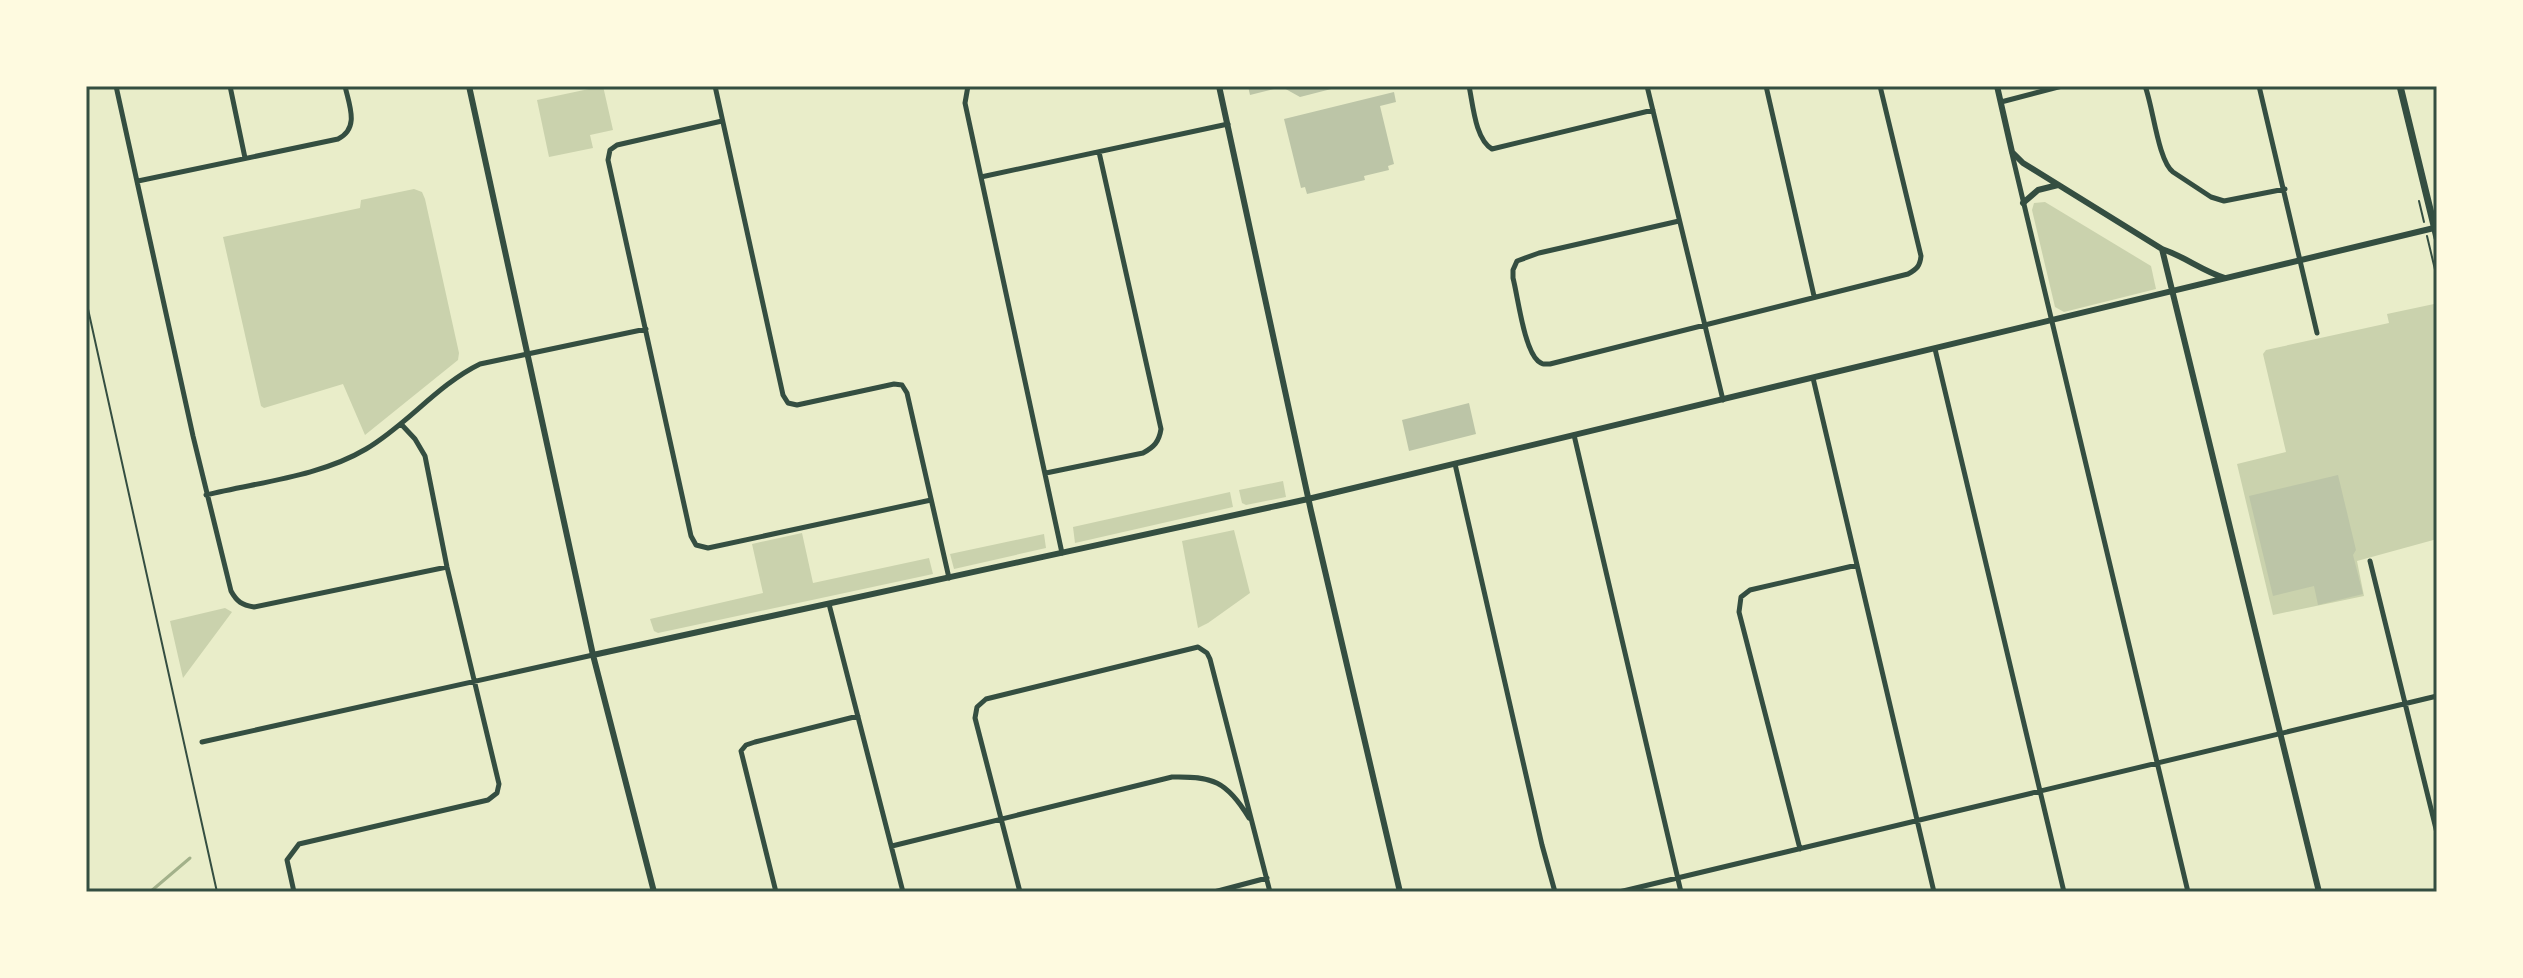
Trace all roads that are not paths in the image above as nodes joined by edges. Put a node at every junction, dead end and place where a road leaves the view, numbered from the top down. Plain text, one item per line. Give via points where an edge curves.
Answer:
1 (116, 86) edge
2 (230, 86) edge
3 (345, 86) edge
4 (469, 86) edge
5 (715, 86) edge
6 (967, 86) edge
7 (1219, 86) edge
8 (1469, 86) edge
9 (1647, 86) edge
10 (1766, 86) edge
11 (1880, 86) edge
12 (1997, 86) edge
13 (2062, 86) edge
14 (2145, 86) edge
15 (2259, 86) edge
16 (2400, 86) edge
17 (2001, 102) junction
18 (1653, 110) junction
19 (722, 121) junction
20 (1228, 124) junction
21 (1099, 152) junction
22 (2012, 152) junction
23 (245, 158) junction
24 (981, 177) junction
25 (138, 181) junction
26 (2058, 185) junction
27 (2285, 189) junction
28 (2023, 203) junction
29 (1679, 221) junction
30 (2434, 228) junction
31 (2437, 238) edge
32 (2162, 249) junction
33 (2301, 260) junction
34 (2225, 279) junction
35 (2174, 291) junction
36 (1814, 296) junction
37 (2050, 319) junction
38 (1704, 324) junction
39 (646, 329) junction
40 (2317, 333) dead end
41 (1935, 349) junction
42 (527, 355) junction
43 (1813, 378) junction
44 (1723, 400) junction
45 (401, 424) junction
46 (1574, 435) junction
47 (1455, 464) junction
48 (1046, 473) junction
49 (206, 495) junction
50 (1308, 499) junction
51 (931, 500) junction
52 (1062, 553) junction
53 (2370, 561) dead end
54 (1857, 565) junction
55 (447, 567) junction
56 (949, 578) junction
57 (829, 604) junction
58 (593, 655) junction
59 (474, 682) junction
60 (2437, 696) edge
61 (2404, 704) junction
62 (858, 716) junction
63 (2280, 733) junction
64 (202, 742) dead end
65 (2158, 763) junction
66 (2040, 791) junction
67 (1001, 819) junction
68 (1917, 820) junction
69 (1252, 823) junction
70 (2437, 833) edge
71 (892, 846) junction
72 (1800, 849) junction
73 (1677, 877) junction
74 (1267, 878) junction
75 (294, 892) edge
76 (654, 892) edge
77 (776, 892) edge
78 (903, 892) edge
79 (1020, 892) edge
80 (1214, 892) edge
81 (1270, 892) edge
82 (1400, 892) edge
83 (1555, 892) edge
84 (1619, 892) edge
85 (1681, 892) edge
86 (1934, 892) edge
87 (2064, 892) edge
88 (2188, 892) edge
89 (2319, 892) edge

1 - 25 street
2 - 23 street
3 - 23 street via 352,119 345,135
4 - 42 street
5 - 19 street
6 - 24 street via 965,103
7 - 20 street
8 - 18 street via 1481,135 1492,149
9 - 18 street
10 - 36 street
11 - 36 street via 1920,266 1908,274
12 - 17 street
13 - 17 street
14 - 27 street via 2167,168 2224,201
15 - 27 street
16 - 30 main road
17 - 22 street
18 - 29 street
19 - 39 street via 610,150
19 - 51 street via 783,395 797,405 902,385
20 - 21 street
20 - 50 street
21 - 24 street
21 - 48 street via 1161,429 1159,440 1143,453
22 - 26 street
22 - 28 street
23 - 25 street
24 - 48 street
25 - 49 street
26 - 28 street via 2038,190
26 - 32 street
27 - 33 street
28 - 37 street
29 - 38 street
29 - 38 street via 1517,261 1513,278 1528,344 1535,359 1550,364
30 - 31 main road
30 - 33 street
32 - 34 street
32 - 35 street
33 - 34 street
33 - 40 street
34 - 35 street
35 - 37 street
35 - 63 street
36 - 38 street
37 - 41 street
37 - 65 street
38 - 44 street
39 - 42 street
39 - 51 street via 696,545 708,548
41 - 43 street
41 - 66 street
42 - 45 street via 480,364 461,374
42 - 58 street
43 - 44 street
43 - 54 street
44 - 46 street
45 - 49 street via 332,465
45 - 55 street via 425,456
46 - 47 street
46 - 73 street
47 - 50 street
47 - 83 street
48 - 52 street
49 - 55 street via 231,591 243,605
50 - 52 street
50 - 82 street
51 - 56 street
52 - 56 street
53 - 61 street
54 - 68 street
54 - 72 street via 1750,590 1741,597 1739,612
55 - 59 street
56 - 57 street
57 - 58 street
57 - 62 street
58 - 59 street
58 - 76 street
59 - 64 street
59 - 75 street via 499,784 494,797 299,844 287,860
60 - 61 street
61 - 63 street
61 - 70 street
62 - 71 street
62 - 77 street via 755,742 741,751
63 - 65 street
63 - 89 street
65 - 66 street
65 - 88 street
66 - 68 street
66 - 87 street
67 - 69 street via 1172,777 1199,777 1221,783
67 - 69 street via 975,718 977,707 1201,647 1210,659
67 - 71 street
67 - 79 street
68 - 72 street
68 - 86 street
69 - 74 street
71 - 78 street
72 - 73 street
73 - 84 street
73 - 85 street
74 - 80 street
74 - 81 street

